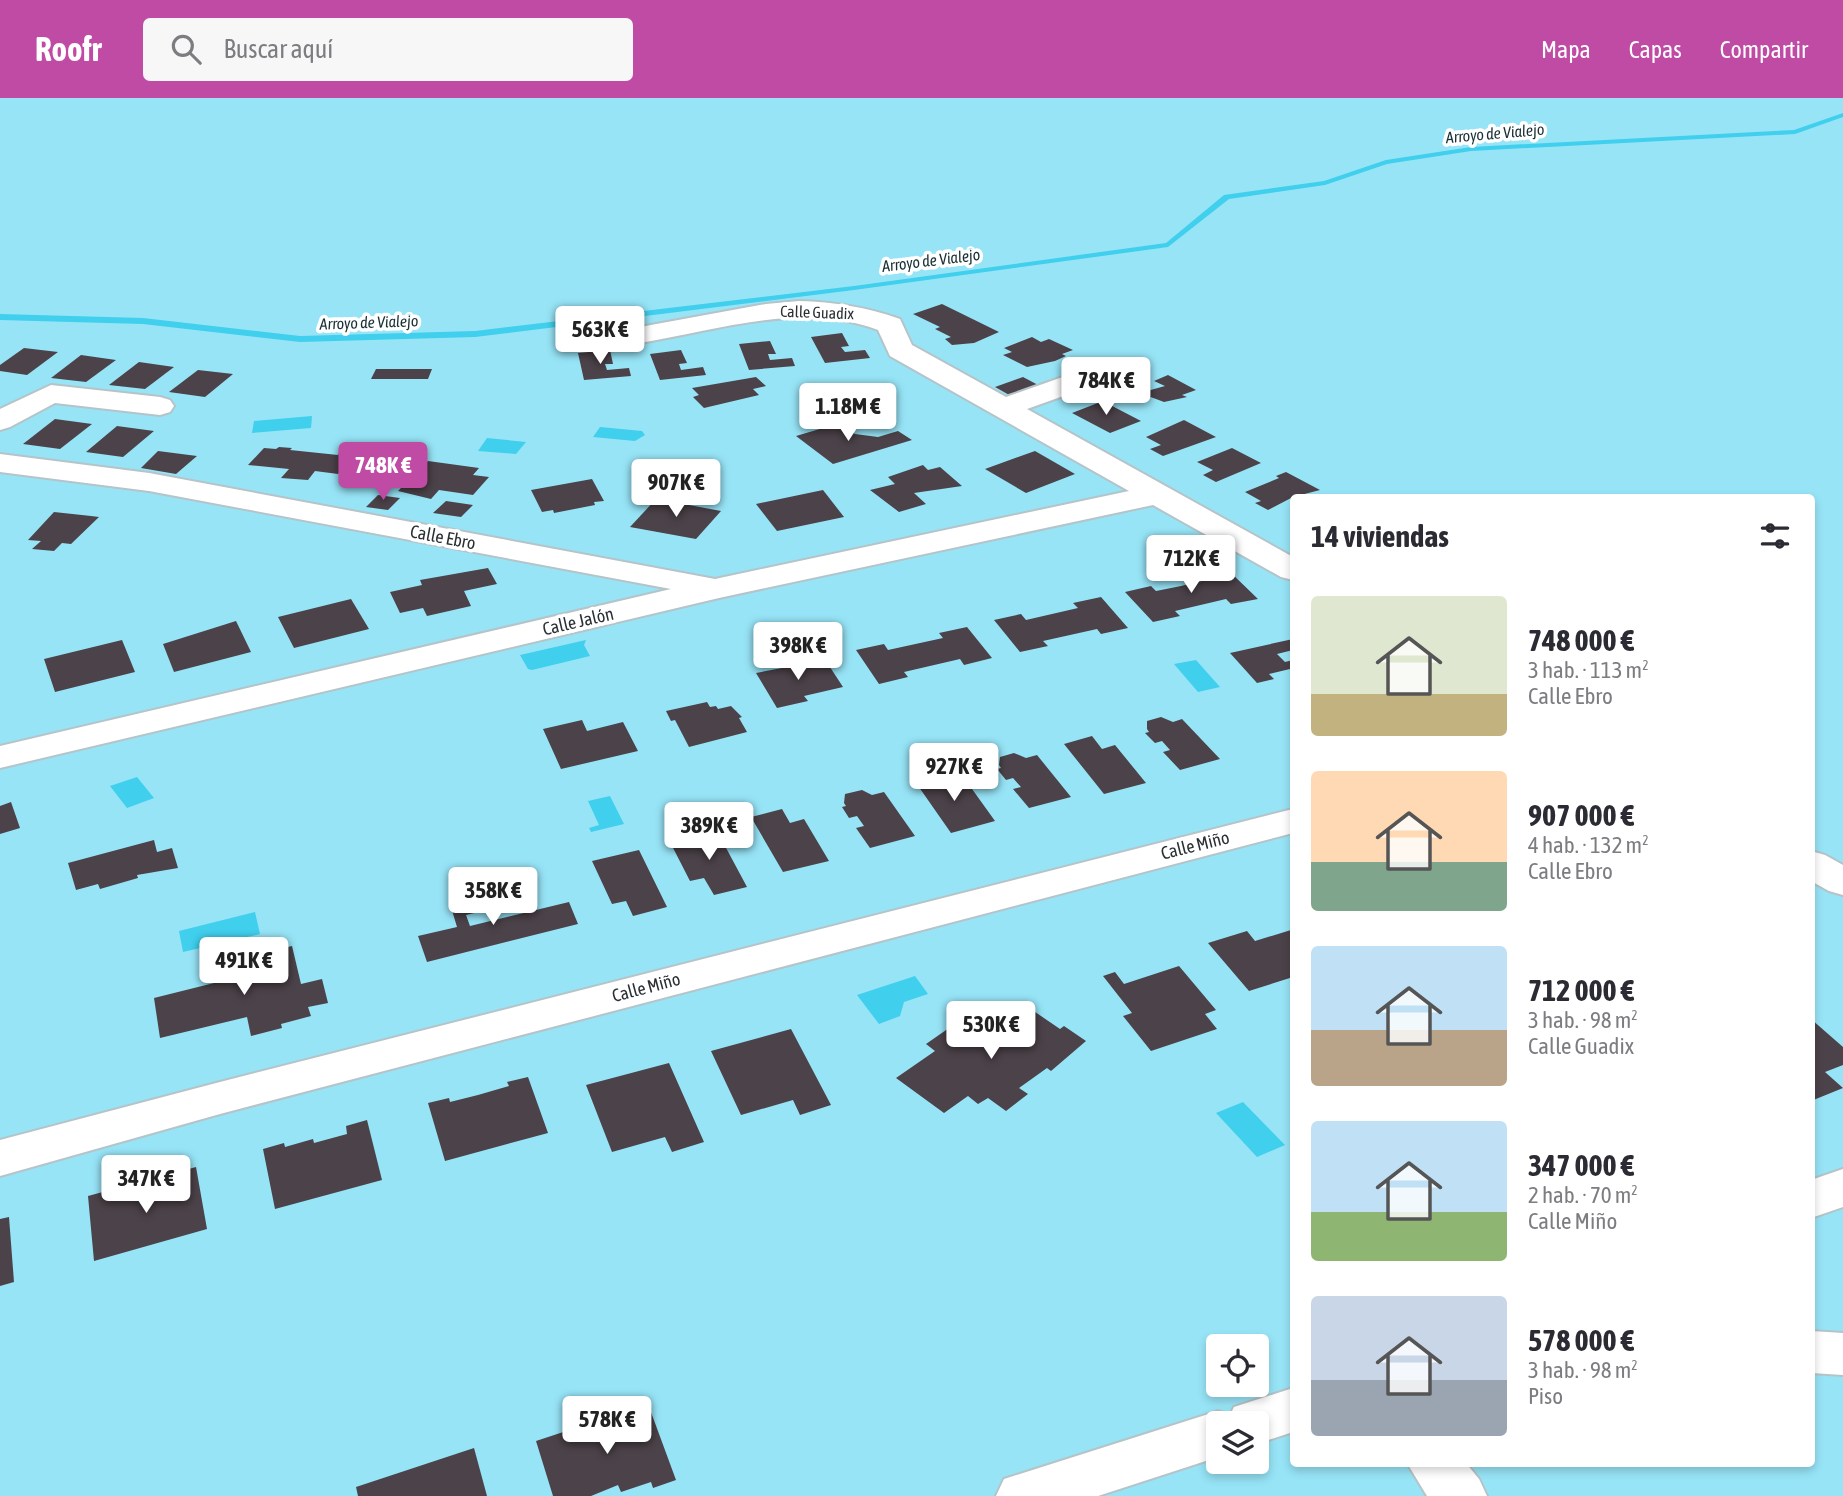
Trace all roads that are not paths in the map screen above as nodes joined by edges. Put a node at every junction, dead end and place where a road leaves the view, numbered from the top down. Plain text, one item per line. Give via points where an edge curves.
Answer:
1 (640, 335) dead end
2 (1098, 374) dead end
3 (2, 387) dead end
4 (51, 394) junction
5 (160, 406) dead end
6 (1004, 408) junction
7 (0, 421) edge
8 (7, 466) edge
9 (1159, 494) junction
10 (1290, 568) edge
11 (719, 588) junction
12 (0, 757) edge
13 (1290, 822) edge
14 (1815, 866) edge
15 (1843, 882) edge
16 (0, 1158) edge
17 (1843, 1187) edge
18 (1815, 1198) edge
19 (1815, 1352) edge
20 (1843, 1354) edge
21 (1290, 1411) edge
22 (1269, 1418) edge
23 (1206, 1438) edge
24 (1437, 1467) edge
25 (1024, 1496) edge
26 (1459, 1496) edge

1 - 6 street, Calle Guadix via 770,311 841,310 870,315 890,325 900,350
2 - 6 street
3 - 4 street
4 - 5 street
4 - 7 street
6 - 9 street, Calle Guadix
8 - 11 street, Calle Ebro via 149,482
9 - 10 street, Calle Guadix
9 - 11 street, Calle Jalón
11 - 12 street, Calle Jalón
13 - 16 street, Calle Miño
14 - 15 street
17 - 18 street
19 - 20 street
21 - 22 street
23 - 25 street
24 - 26 street

